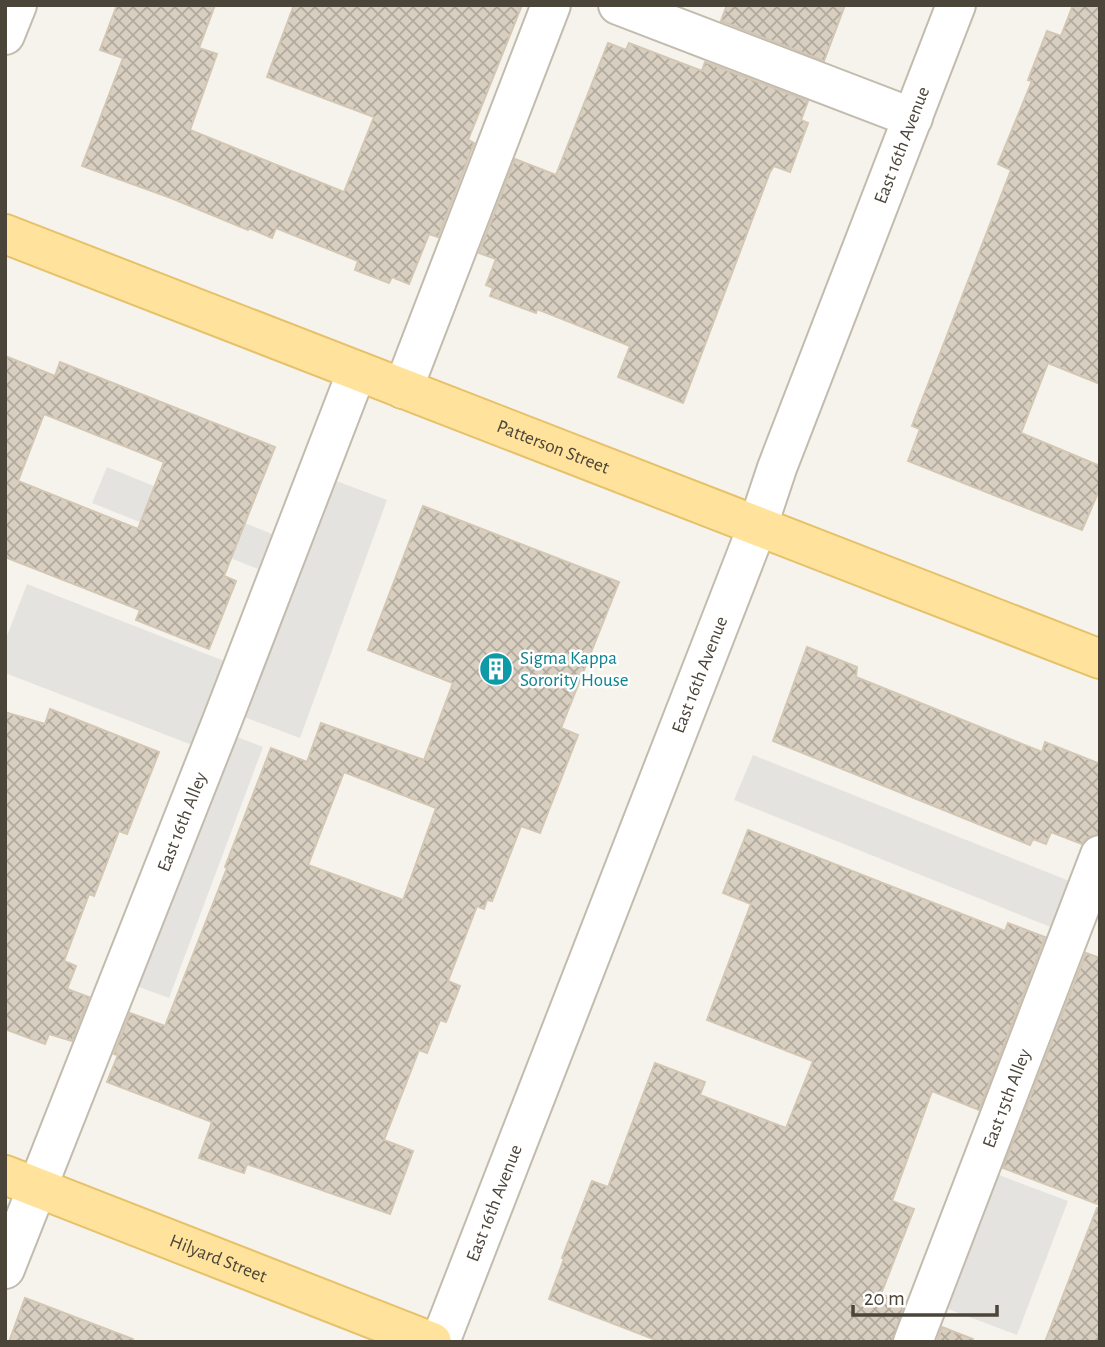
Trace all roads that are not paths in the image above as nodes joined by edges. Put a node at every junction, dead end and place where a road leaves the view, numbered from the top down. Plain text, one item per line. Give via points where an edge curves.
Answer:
1 (17, 5) edge
2 (551, 5) edge
3 (618, 5) edge
4 (956, 5) edge
5 (5, 35) edge
6 (913, 118) junction
7 (5, 234) edge
8 (357, 371) junction
9 (403, 389) junction
10 (758, 525) junction
11 (1100, 659) edge
12 (1100, 855) edge
13 (22, 1181) edge
14 (5, 1269) edge
15 (432, 1342) edge
16 (440, 1342) edge
17 (913, 1342) edge

1 - 5 street
2 - 9 street
3 - 6 street
4 - 6 street, East 16th Avenue
6 - 10 street, East 16th Avenue
7 - 8 main road, Patterson Street
8 - 9 main road, Patterson Street
8 - 13 street, East 16th Alley via 222,721
9 - 10 main road, Patterson Street
10 - 11 main road, Patterson Street
10 - 16 street, East 16th Avenue
12 - 17 street, East 15th Alley
13 - 14 street, East 16th Alley
13 - 15 main road, Hilyard Street

